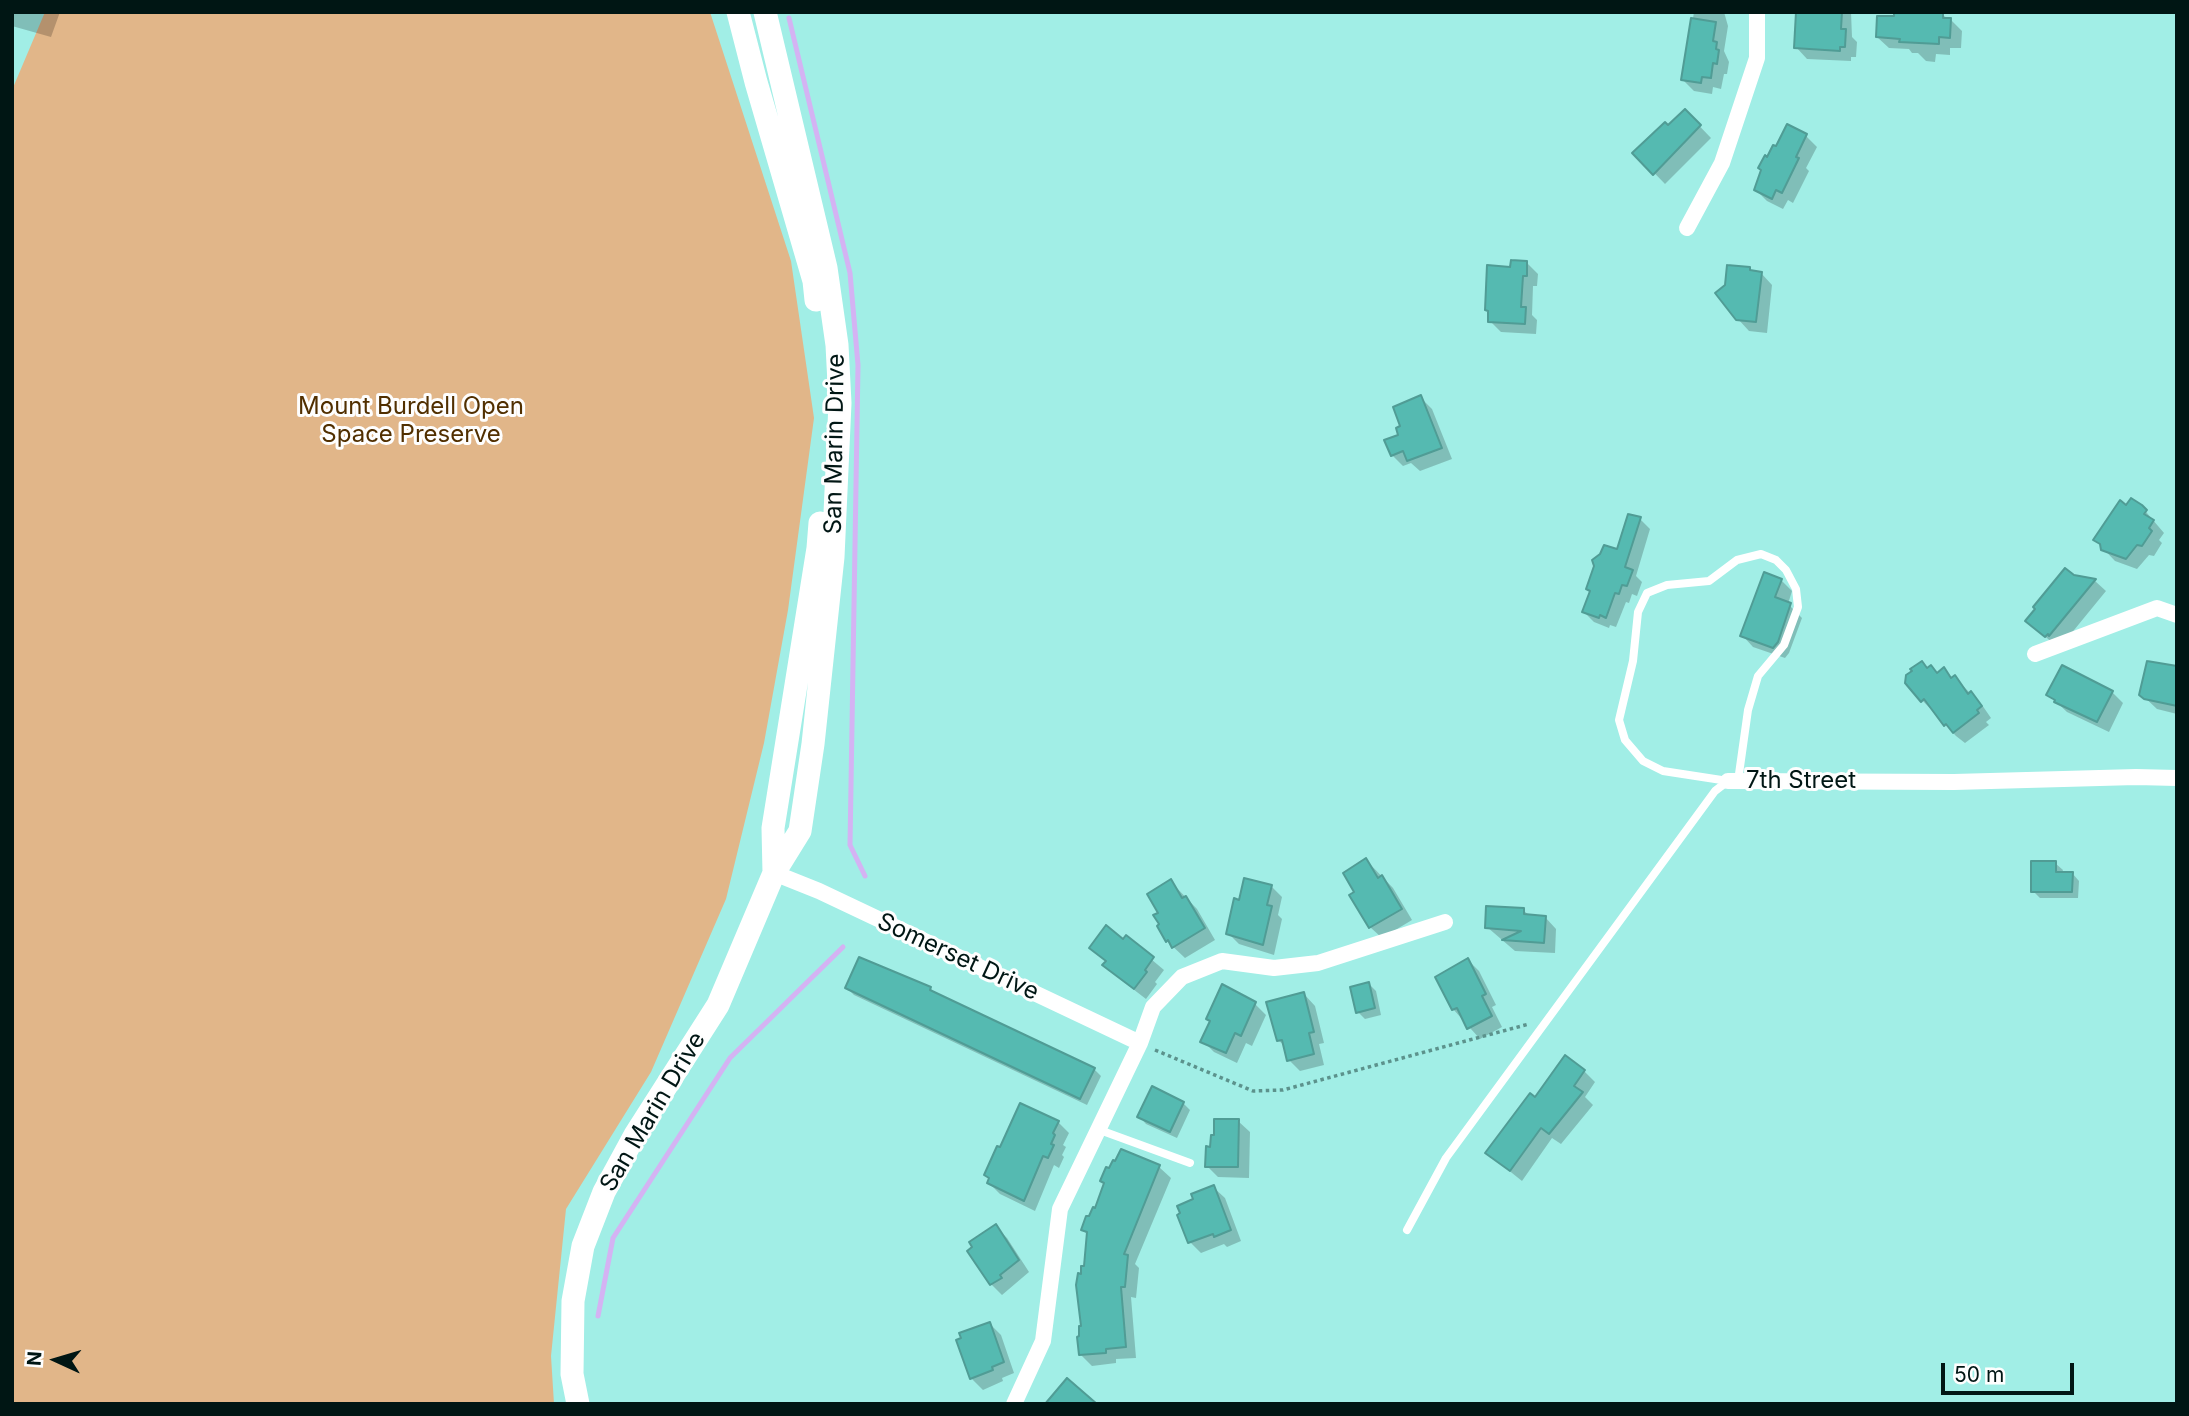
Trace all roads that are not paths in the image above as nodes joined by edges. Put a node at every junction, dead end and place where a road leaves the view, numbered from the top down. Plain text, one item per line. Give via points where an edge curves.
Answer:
1 (738, 12) edge
2 (765, 12) edge
3 (1757, 12) edge
4 (1687, 228) dead end
5 (2177, 615) edge
6 (2035, 654) dead end
7 (2177, 778) edge
8 (1733, 781) junction
9 (774, 873) junction
10 (1445, 922) dead end
11 (1140, 1043) junction
12 (1097, 1129) junction
13 (1190, 1163) dead end
14 (1407, 1230) dead end
15 (578, 1404) edge
16 (1014, 1404) edge

1 - 9 main road, San Marin Drive via 814,281 823,355 825,450 818,548 773,828
2 - 9 main road, San Marin Drive via 826,268 840,403 833,556 813,744 800,831
3 - 4 street via 1757,58 1723,163
5 - 6 street via 2157,608
7 - 8 street, 7th Street
8 - 8 lane via 1663,771 1643,761 1625,740 1619,720 1633,661 1638,612 1647,593 1667,585 1709,581 1737,560 1761,554 1786,570 1796,589 1798,607 1784,645 1758,676
8 - 14 lane, 7th Street via 1715,791 1545,1020 1446,1158
9 - 11 street, Somerset Drive
9 - 15 main road, San Marin Drive via 718,1006 635,1135 604,1192 583,1246 573,1301 572,1374
10 - 11 street via 1318,963 1274,968 1222,961 1182,977 1153,1007
11 - 12 street
12 - 13 lane
12 - 16 street via 1060,1209 1043,1341

